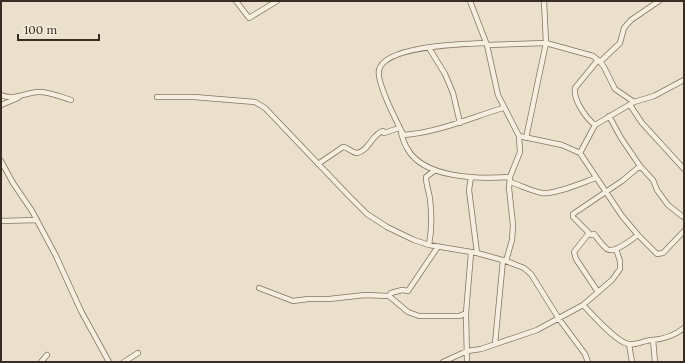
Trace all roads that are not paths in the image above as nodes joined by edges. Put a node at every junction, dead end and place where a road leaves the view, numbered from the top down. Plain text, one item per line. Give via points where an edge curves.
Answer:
1 (236, 1) edge
2 (277, 1) edge
3 (470, 1) edge
4 (544, 1) edge
5 (659, 1) edge
6 (546, 43) junction
7 (486, 44) junction
8 (429, 48) junction
9 (599, 61) junction
10 (684, 80) edge
11 (1, 95) edge
12 (20, 97) junction
13 (157, 97) dead end
14 (71, 100) dead end
15 (632, 104) junction
16 (1, 105) edge
17 (503, 108) junction
18 (609, 116) junction
19 (460, 123) junction
20 (595, 125) junction
21 (399, 128) junction
22 (404, 135) junction
23 (519, 136) junction
24 (526, 138) junction
25 (580, 154) junction
26 (1, 161) edge
27 (318, 164) junction
28 (640, 166) junction
29 (684, 169) edge
30 (434, 171) junction
31 (472, 177) junction
32 (596, 178) junction
33 (510, 180) junction
34 (605, 192) junction
35 (684, 216) edge
36 (36, 220) junction
37 (1, 221) edge
38 (684, 231) edge
39 (589, 233) junction
40 (638, 235) junction
41 (429, 245) junction
42 (438, 248) junction
43 (616, 249) junction
44 (474, 253) junction
45 (505, 260) junction
46 (259, 288) dead end
47 (598, 292) junction
48 (390, 296) junction
49 (583, 306) junction
50 (466, 312) junction
51 (559, 319) junction
52 (684, 328) edge
53 (653, 340) junction
54 (495, 344) junction
55 (629, 344) junction
56 (467, 351) junction
57 (138, 352) dead end
58 (47, 355) dead end
59 (40, 362) edge
60 (110, 362) edge
61 (124, 362) edge
62 (443, 362) edge
63 (466, 362) edge
64 (588, 362) edge
65 (632, 362) edge
66 (655, 362) edge

1 - 2 street via 249,18
3 - 7 street
4 - 6 street
5 - 9 street via 631,20 624,28 620,43
6 - 7 street
6 - 9 street
6 - 24 street
7 - 8 street
7 - 17 street
8 - 19 street via 453,93
8 - 22 street via 410,50 390,57 379,70 379,79
9 - 15 street via 615,88
9 - 20 street via 575,88 576,99
10 - 15 street
11 - 12 street
12 - 14 street via 40,92
12 - 16 street
13 - 27 street via 255,102 273,115
15 - 18 street
15 - 29 street via 642,123
17 - 19 street
17 - 23 street
18 - 20 street
18 - 28 street
19 - 22 street
20 - 25 street
21 - 22 street
21 - 27 street via 388,133 380,131 366,149 358,153 343,147
21 - 30 street via 407,149 417,161
23 - 24 street
23 - 33 street via 520,152
24 - 25 street via 562,145
25 - 32 street
26 - 36 street
27 - 41 street via 367,214 388,227
28 - 34 street
28 - 35 street via 653,180 668,205
30 - 31 street
30 - 41 street via 426,177 432,218
31 - 33 street
31 - 44 street via 469,190
32 - 33 street via 546,193
32 - 34 street
33 - 45 street via 513,225 512,240
34 - 39 street via 573,214
34 - 40 street
36 - 37 street
36 - 60 street via 81,311
38 - 40 street via 660,254
39 - 43 street via 594,234 610,250
39 - 47 street via 574,252
40 - 43 street
41 - 42 street
42 - 44 street
42 - 48 street via 408,291 391,293
43 - 47 street via 620,268 612,280
44 - 45 street
44 - 50 street
45 - 51 street via 529,271
45 - 54 street
46 - 48 street via 293,301 365,295
47 - 49 street
48 - 50 street via 408,312 419,316 460,316
49 - 51 street
49 - 55 street via 605,328
50 - 56 street
51 - 54 street via 537,330
51 - 64 street
52 - 53 street via 676,334
53 - 55 street
53 - 66 street
54 - 56 street
55 - 65 street
56 - 62 street
56 - 63 street
57 - 61 street
58 - 59 street

